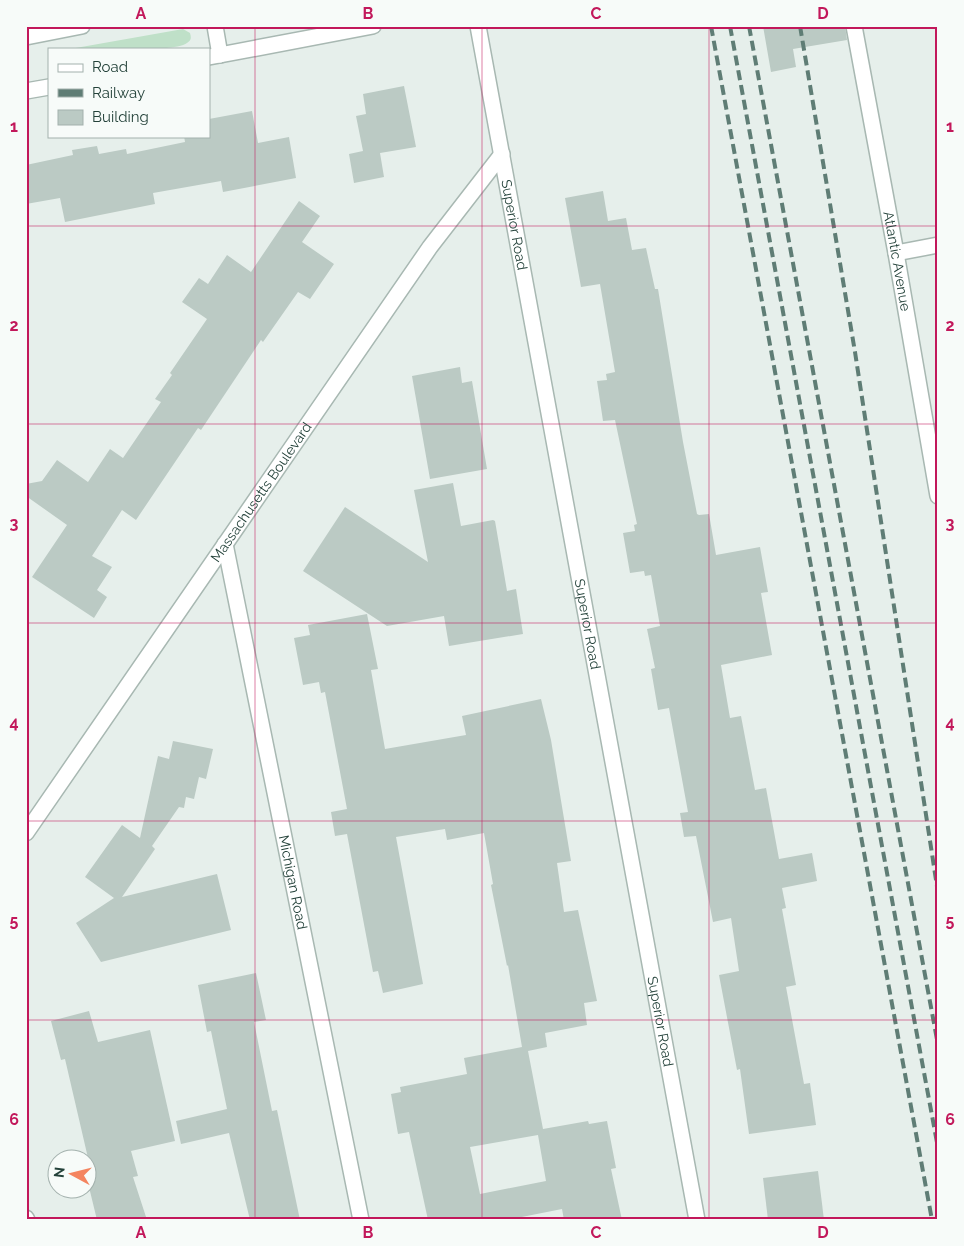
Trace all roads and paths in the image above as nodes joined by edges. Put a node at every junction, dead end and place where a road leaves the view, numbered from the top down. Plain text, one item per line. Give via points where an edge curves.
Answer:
1 (82, 26) edge
2 (215, 26) edge
3 (373, 26) edge
4 (478, 26) edge
5 (854, 26) edge
6 (26, 37) edge
7 (215, 56) edge
8 (48, 87) edge
9 (26, 91) edge
10 (502, 154) junction
11 (938, 245) edge
12 (896, 253) junction
13 (938, 496) edge
14 (225, 544) junction
15 (26, 833) edge
16 (361, 1220) edge
17 (697, 1220) edge

1 - 6 street
2 - 7 street
3 - 7 street
4 - 10 street, Superior Road
5 - 12 street, Atlantic Avenue
8 - 9 street
10 - 14 street, Massachusetts Boulevard via 430,247
10 - 17 street, Superior Road
11 - 12 street
12 - 13 street, Atlantic Avenue
14 - 15 street, Massachusetts Boulevard
14 - 16 street, Michigan Road

